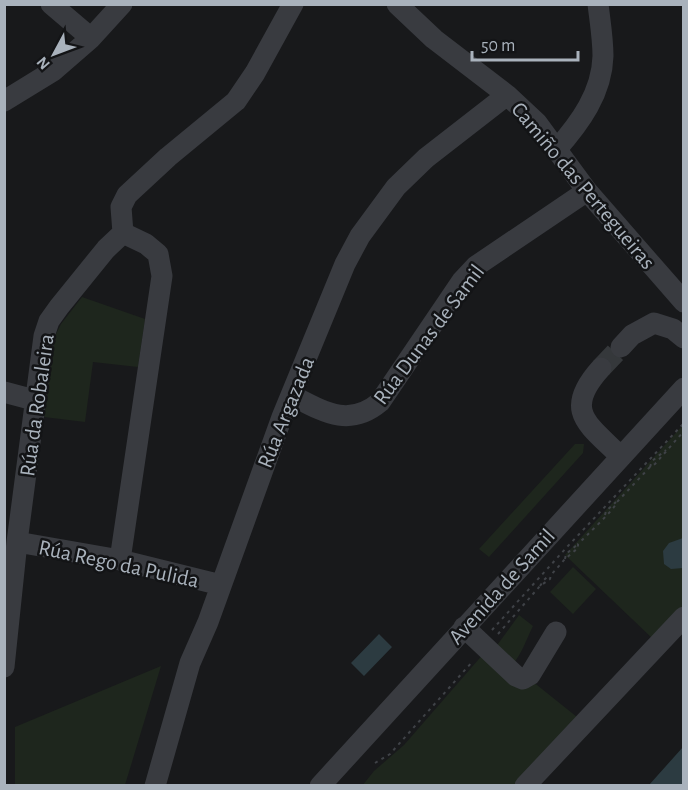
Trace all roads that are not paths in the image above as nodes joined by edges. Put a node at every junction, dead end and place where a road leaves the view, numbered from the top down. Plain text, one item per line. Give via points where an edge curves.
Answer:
1 (51, 4) edge
2 (122, 4) edge
3 (293, 4) edge
4 (397, 4) edge
5 (598, 4) edge
6 (91, 39) junction
7 (507, 95) junction
8 (4, 101) edge
9 (556, 150) junction
10 (587, 190) junction
11 (123, 233) junction
12 (684, 302) edge
13 (684, 338) edge
14 (621, 347) tunnel mouth
15 (601, 368) tunnel mouth
16 (684, 388) edge
17 (4, 392) edge
18 (291, 395) junction
19 (34, 400) junction
20 (620, 456) junction
21 (17, 542) junction
22 (120, 561) junction
23 (221, 585) junction
24 (684, 617) edge
25 (464, 627) junction
26 (556, 632) dead end
27 (4, 667) edge
28 (155, 786) edge
29 (320, 786) edge
30 (525, 786) edge

1 - 6 street
2 - 6 street
3 - 11 street via 236,101 127,195 121,207
4 - 7 street, Camiño das Pertegueiras via 434,39
5 - 9 street via 601,70 588,109
6 - 8 street via 53,71
7 - 9 street, Camiño das Pertegueiras via 537,123
7 - 18 street, Rúa Argazada via 396,187 360,236
9 - 10 street, Camiño das Pertegueiras
10 - 12 street, Camiño das Pertegueiras
10 - 18 street, Rúa Dunas de Samil via 476,266 380,402 368,412 351,417
11 - 19 street, Rúa da Robaleira via 49,321
11 - 22 street via 158,254 162,276
13 - 14 street via 673,329 654,323 632,335
15 - 20 street via 586,386 581,409 585,420
16 - 20 street, Avenida de Samil
17 - 19 street
18 - 23 street, Rúa Argazada
19 - 21 street, Rúa da Robaleira
20 - 25 street, Avenida de Samil
21 - 22 street, Rúa Rego da Pulida
21 - 27 street, Rúa da Robaleira
22 - 23 street, Rúa Rego da Pulida
23 - 28 street, Rúa Argazada via 190,663
24 - 30 street
25 - 26 street via 523,679 530,675
25 - 29 street, Avenida de Samil

